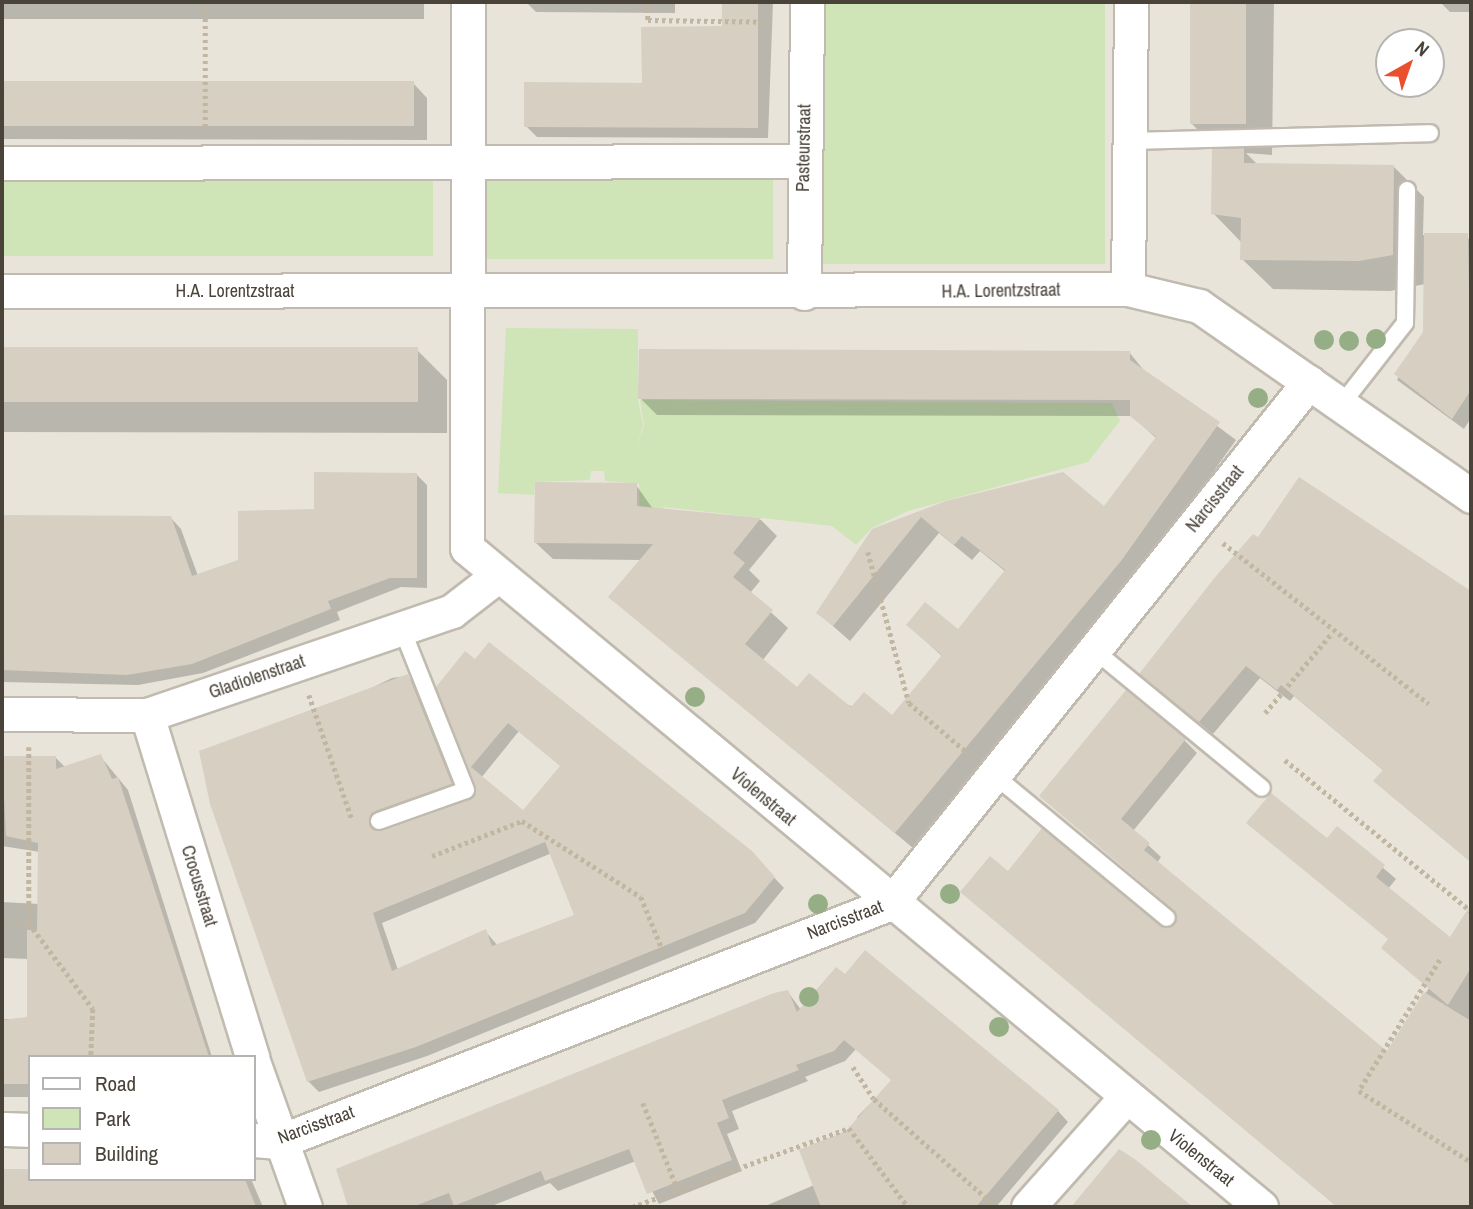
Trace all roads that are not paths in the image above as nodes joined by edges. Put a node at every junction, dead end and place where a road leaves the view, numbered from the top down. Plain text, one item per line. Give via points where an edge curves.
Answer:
1 (468, 2) edge
2 (1131, 2) edge
3 (807, 12) edge
4 (1430, 133) dead end
5 (1129, 141) junction
6 (804, 161) junction
7 (2, 163) edge
8 (467, 165) junction
9 (1407, 190) dead end
10 (1128, 289) junction
11 (2, 291) edge
12 (469, 291) junction
13 (804, 293) junction
14 (1309, 382) junction
15 (1341, 405) junction
16 (1471, 496) edge
17 (496, 577) junction
18 (401, 627) junction
19 (1094, 650) junction
20 (15, 715) edge
21 (147, 715) junction
22 (994, 775) junction
23 (1262, 788) dead end
24 (379, 821) dead end
25 (891, 902) junction
26 (1167, 918) dead end
27 (251, 1055) edge
28 (256, 1076) edge
29 (1126, 1097) junction
30 (2, 1129) edge
31 (28, 1130) edge
32 (266, 1141) edge
33 (305, 1207) edge
34 (1028, 1207) edge
35 (1261, 1207) edge

1 - 8 street
2 - 5 street
3 - 6 street, Pasteurstraat
4 - 5 lane
5 - 10 street
6 - 8 street
6 - 13 street, Pasteurstraat
7 - 8 street
8 - 12 street
9 - 15 lane via 1405,323
10 - 13 street, H.A. Lorentzstraat
10 - 14 street, H.A. Lorentzstraat via 1199,306
11 - 12 street, H.A. Lorentzstraat
12 - 13 street, H.A. Lorentzstraat
12 - 17 street, Violenstraat via 467,548
14 - 15 street, H.A. Lorentzstraat
14 - 19 street, Narcisstraat
15 - 16 street, H.A. Lorentzstraat
17 - 18 street, Gladiolenstraat via 452,611
17 - 25 street, Violenstraat
18 - 21 street, Gladiolenstraat
18 - 24 lane via 466,790
19 - 22 street, Narcisstraat
19 - 23 lane
20 - 21 street, Gladiolenstraat
21 - 27 street, Crocusstraat
22 - 25 street, Narcisstraat
22 - 26 lane
25 - 29 street, Violenstraat
25 - 32 street, Narcisstraat
28 - 32 street
29 - 34 street
29 - 35 street, Violenstraat
30 - 31 street
32 - 33 street

